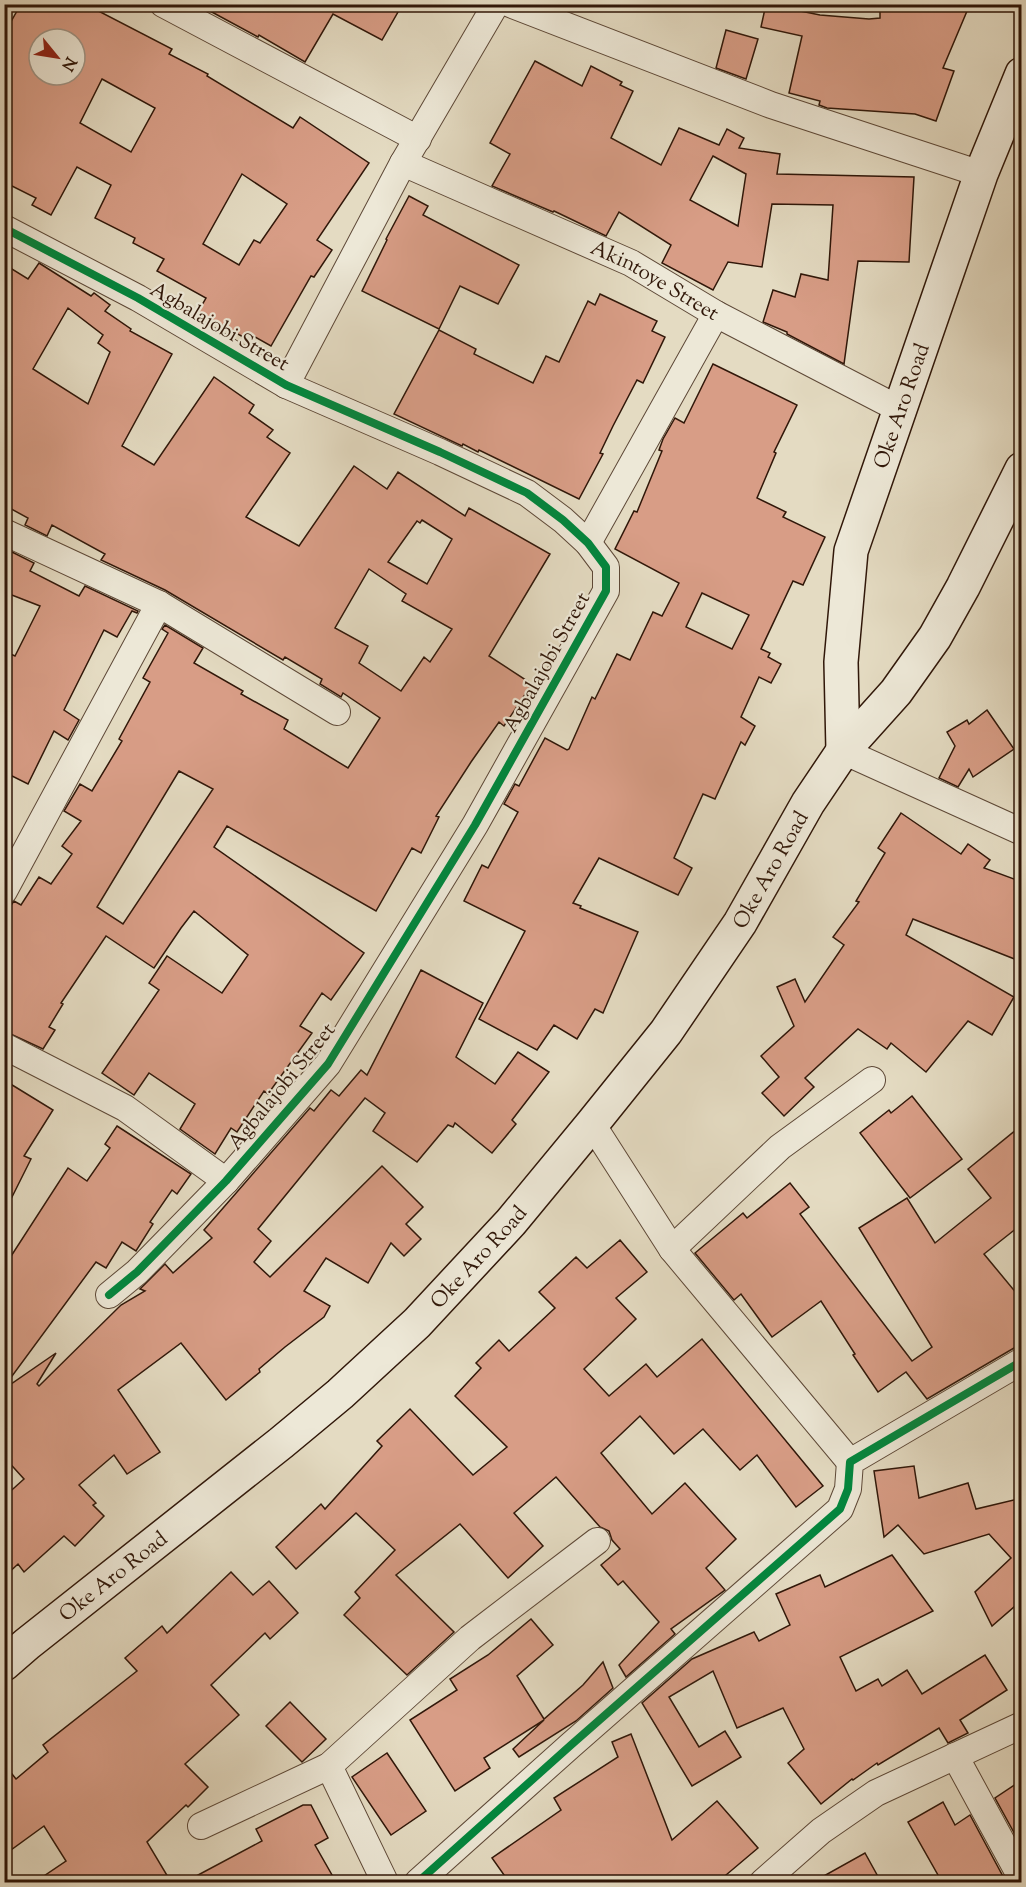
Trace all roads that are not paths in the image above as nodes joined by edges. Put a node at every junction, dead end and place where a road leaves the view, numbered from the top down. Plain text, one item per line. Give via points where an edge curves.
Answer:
1 (163, 4) edge
2 (496, 4) edge
3 (510, 4) edge
4 (1022, 74) edge
5 (418, 139) junction
6 (403, 163) junction
7 (981, 174) junction
8 (4, 228) edge
9 (716, 314) junction
10 (286, 385) junction
11 (901, 410) junction
12 (1022, 469) edge
13 (4, 532) edge
14 (588, 543) junction
15 (159, 604) junction
16 (337, 712) dead end
17 (843, 751) junction
18 (1022, 832) edge
19 (4, 891) edge
20 (4, 1046) edge
21 (872, 1080) dead end
22 (592, 1124) junction
23 (226, 1181) junction
24 (672, 1249) junction
25 (109, 1295) dead end
26 (1022, 1361) edge
27 (850, 1462) junction
28 (597, 1541) dead end
29 (4, 1664) edge
30 (1022, 1725) edge
31 (956, 1756) junction
32 (330, 1766) junction
33 (201, 1826) dead end
34 (1022, 1880) edge
35 (385, 1882) edge
36 (418, 1882) edge
37 (764, 1882) edge

1 - 5 street
2 - 5 street
3 - 7 street via 771,105
4 - 7 main road, Oke Aro Road
5 - 6 street
6 - 9 street, Akintoye Street via 631,263
6 - 10 street
7 - 11 main road, Oke Aro Road
8 - 10 street, Agbalajobi Street via 138,298
9 - 11 street, Akintoye Street
9 - 14 street
10 - 14 street, Agbalajobi Street via 527,493
11 - 17 main road, Oke Aro Road via 851,551 841,662
12 - 17 main road, Oke Aro Road via 935,637 896,692
13 - 15 street
14 - 23 street, Agbalajobi Street via 606,567 606,591 475,825 328,1064
15 - 16 street
15 - 19 street
17 - 18 street
17 - 22 main road, Oke Aro Road via 808,803 740,923 666,1032
20 - 23 street via 124,1108
21 - 24 street via 780,1147
22 - 24 street
22 - 29 main road, Oke Aro Road via 511,1222 417,1323 282,1443
23 - 25 street, Agbalajobi Street via 137,1272
24 - 27 street
26 - 27 street
27 - 36 street via 848,1489 840,1509
28 - 32 street via 470,1638
30 - 31 street
31 - 34 street
31 - 37 street via 876,1793 821,1831
32 - 33 street
32 - 35 street

